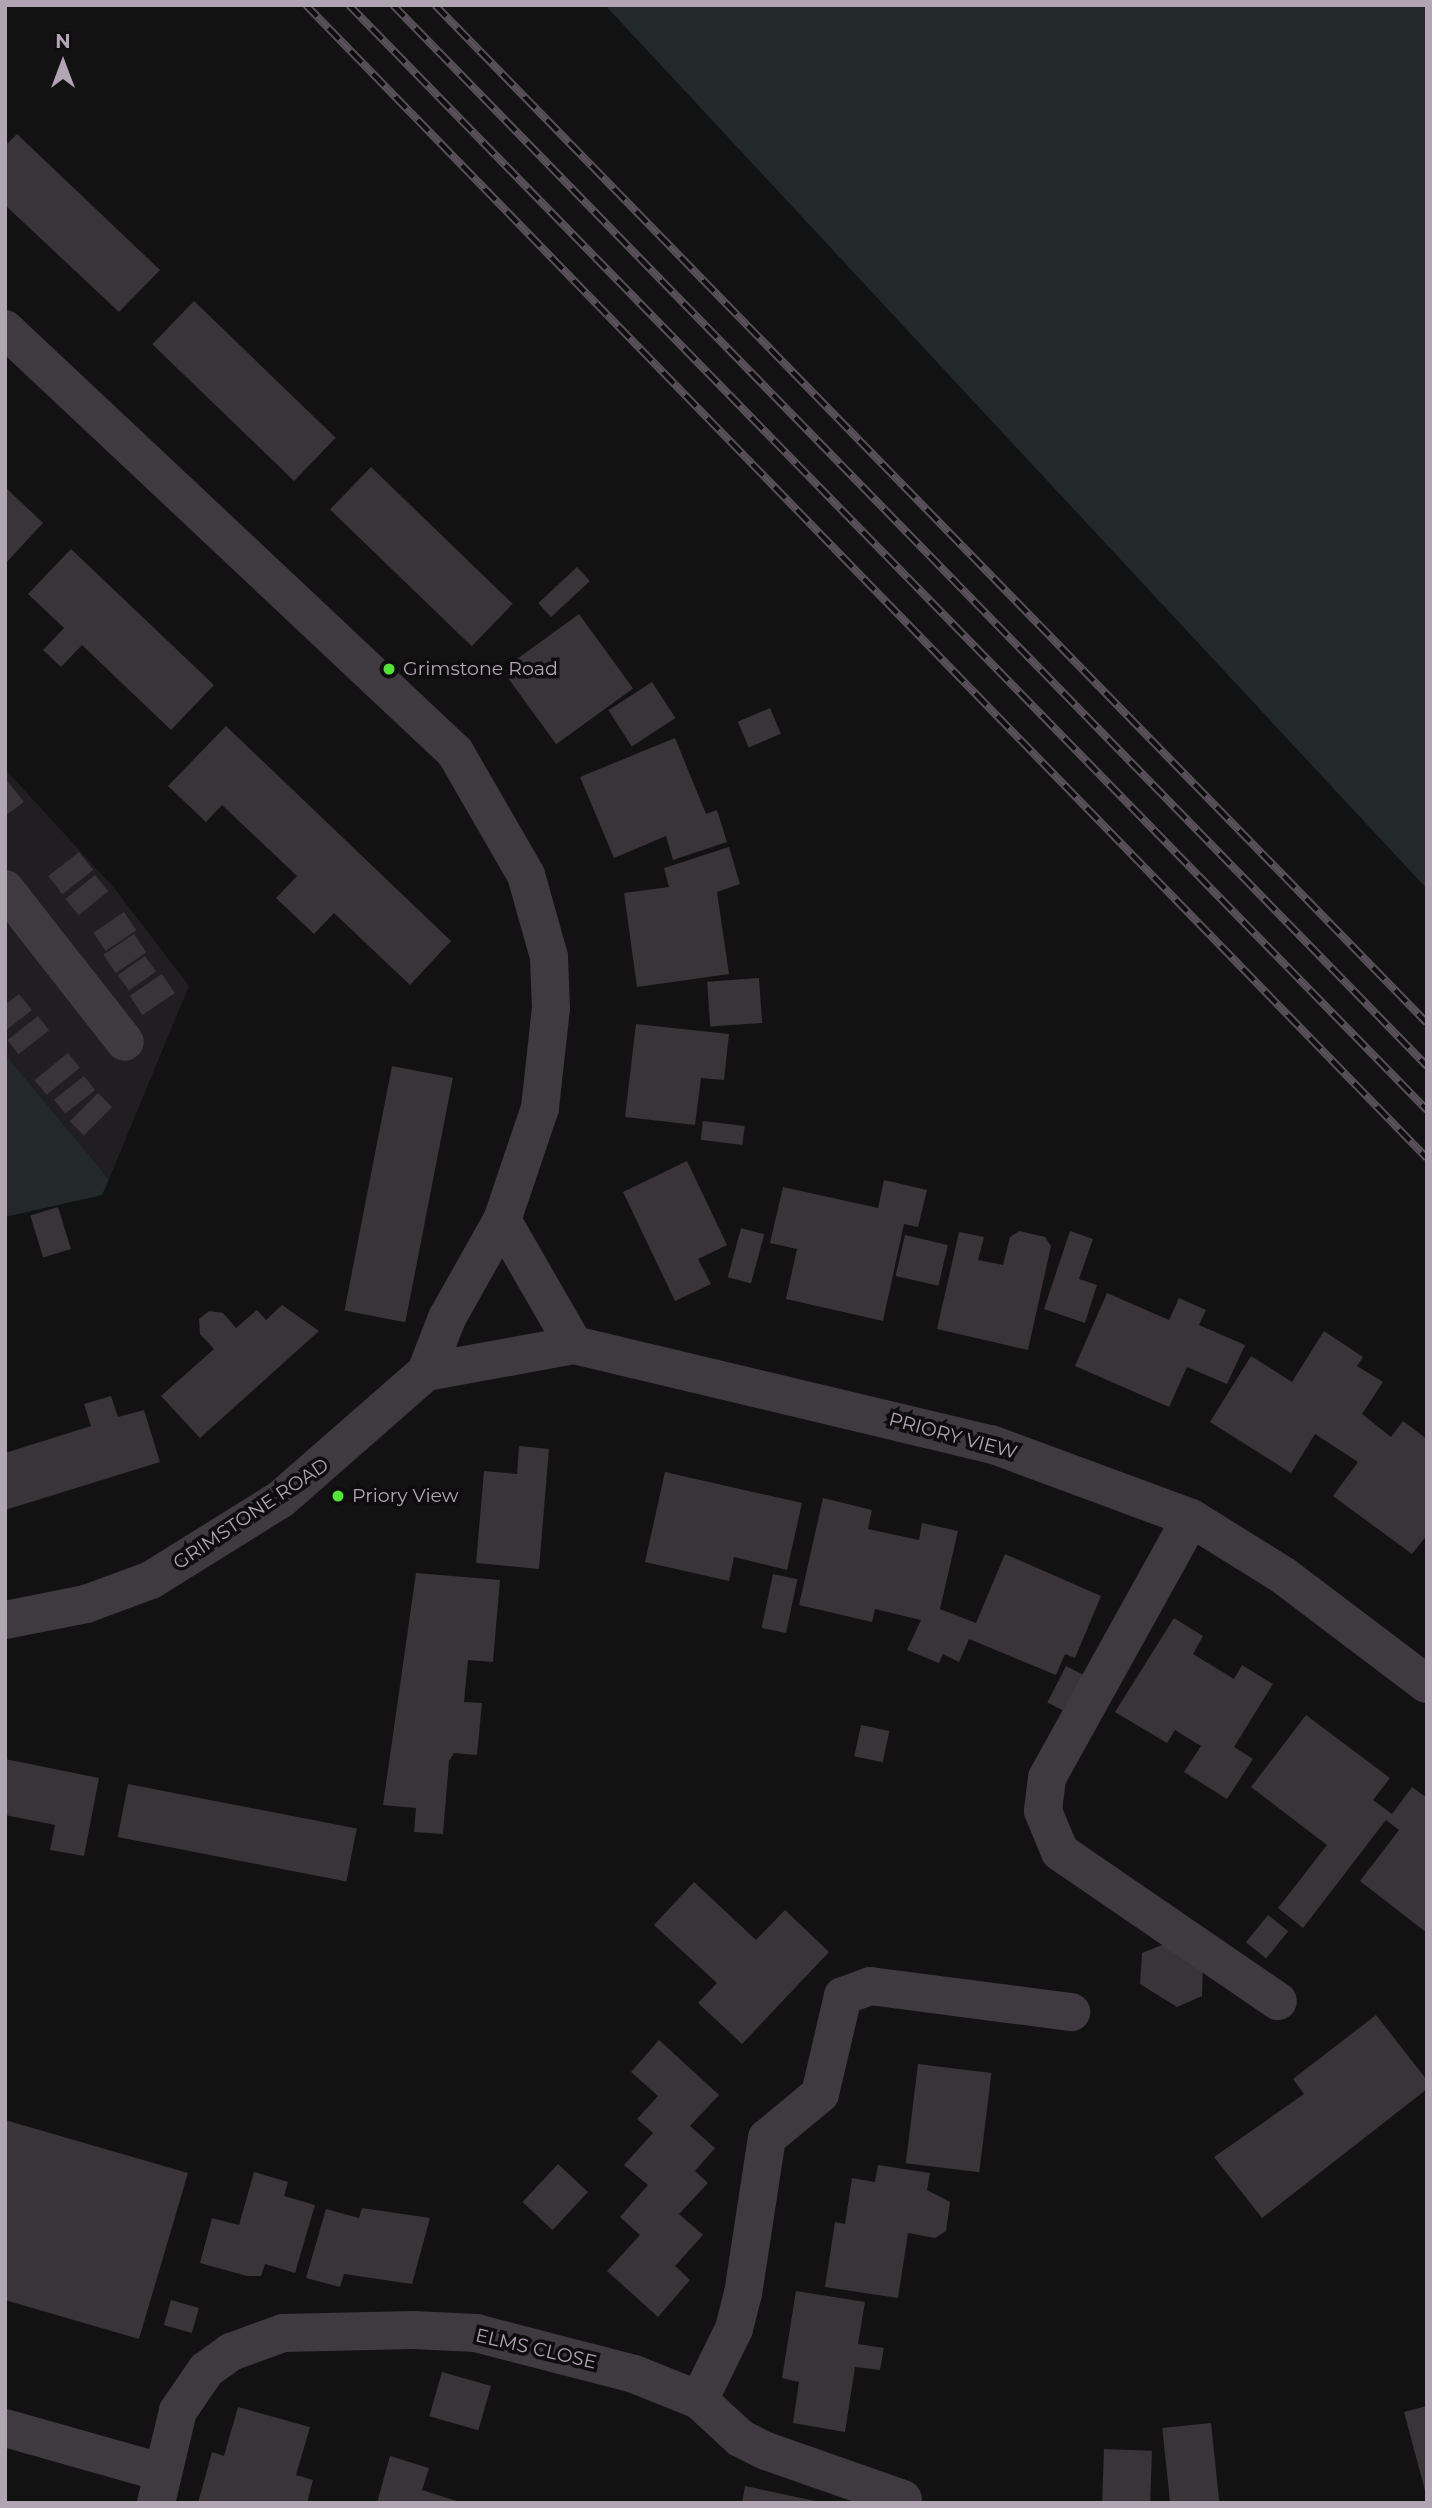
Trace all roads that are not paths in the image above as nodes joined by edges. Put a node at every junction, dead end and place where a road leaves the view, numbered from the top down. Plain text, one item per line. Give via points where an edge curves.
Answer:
1 (5, 329) edge
2 (5, 889) edge
3 (125, 1042) dead end
4 (502, 1220) junction
5 (574, 1345) junction
6 (426, 1372) junction
7 (1191, 1518) junction
8 (5, 1620) edge
9 (1427, 1684) edge
10 (1278, 2001) dead end
11 (1071, 2012) dead end
12 (699, 2400) junction
13 (5, 2428) edge
14 (158, 2487) edge
15 (903, 2499) dead end

1 - 4 street, GRIMSTONE ROAD via 455,752 506,832 541,920 551,1008 540,1108
2 - 3 street
4 - 5 street
4 - 6 street, GRIMSTONE ROAD via 447,1318
5 - 6 street, PRIORY VIEW
5 - 7 street, PRIORY VIEW via 991,1444
6 - 8 street, GRIMSTONE ROAD via 311,1476 175,1566 86,1604
7 - 9 street, PRIORY VIEW via 1284,1576
7 - 10 street via 1047,1778 1043,1811 1060,1852
11 - 12 street via 857,1990 837,2005 820,2094 767,2138 740,2306
12 - 14 street, ELMS CLOSE via 634,2374 476,2333 283,2333 258,2338 205,2370 178,2411
12 - 15 street via 740,2438 766,2451
13 - 14 street

